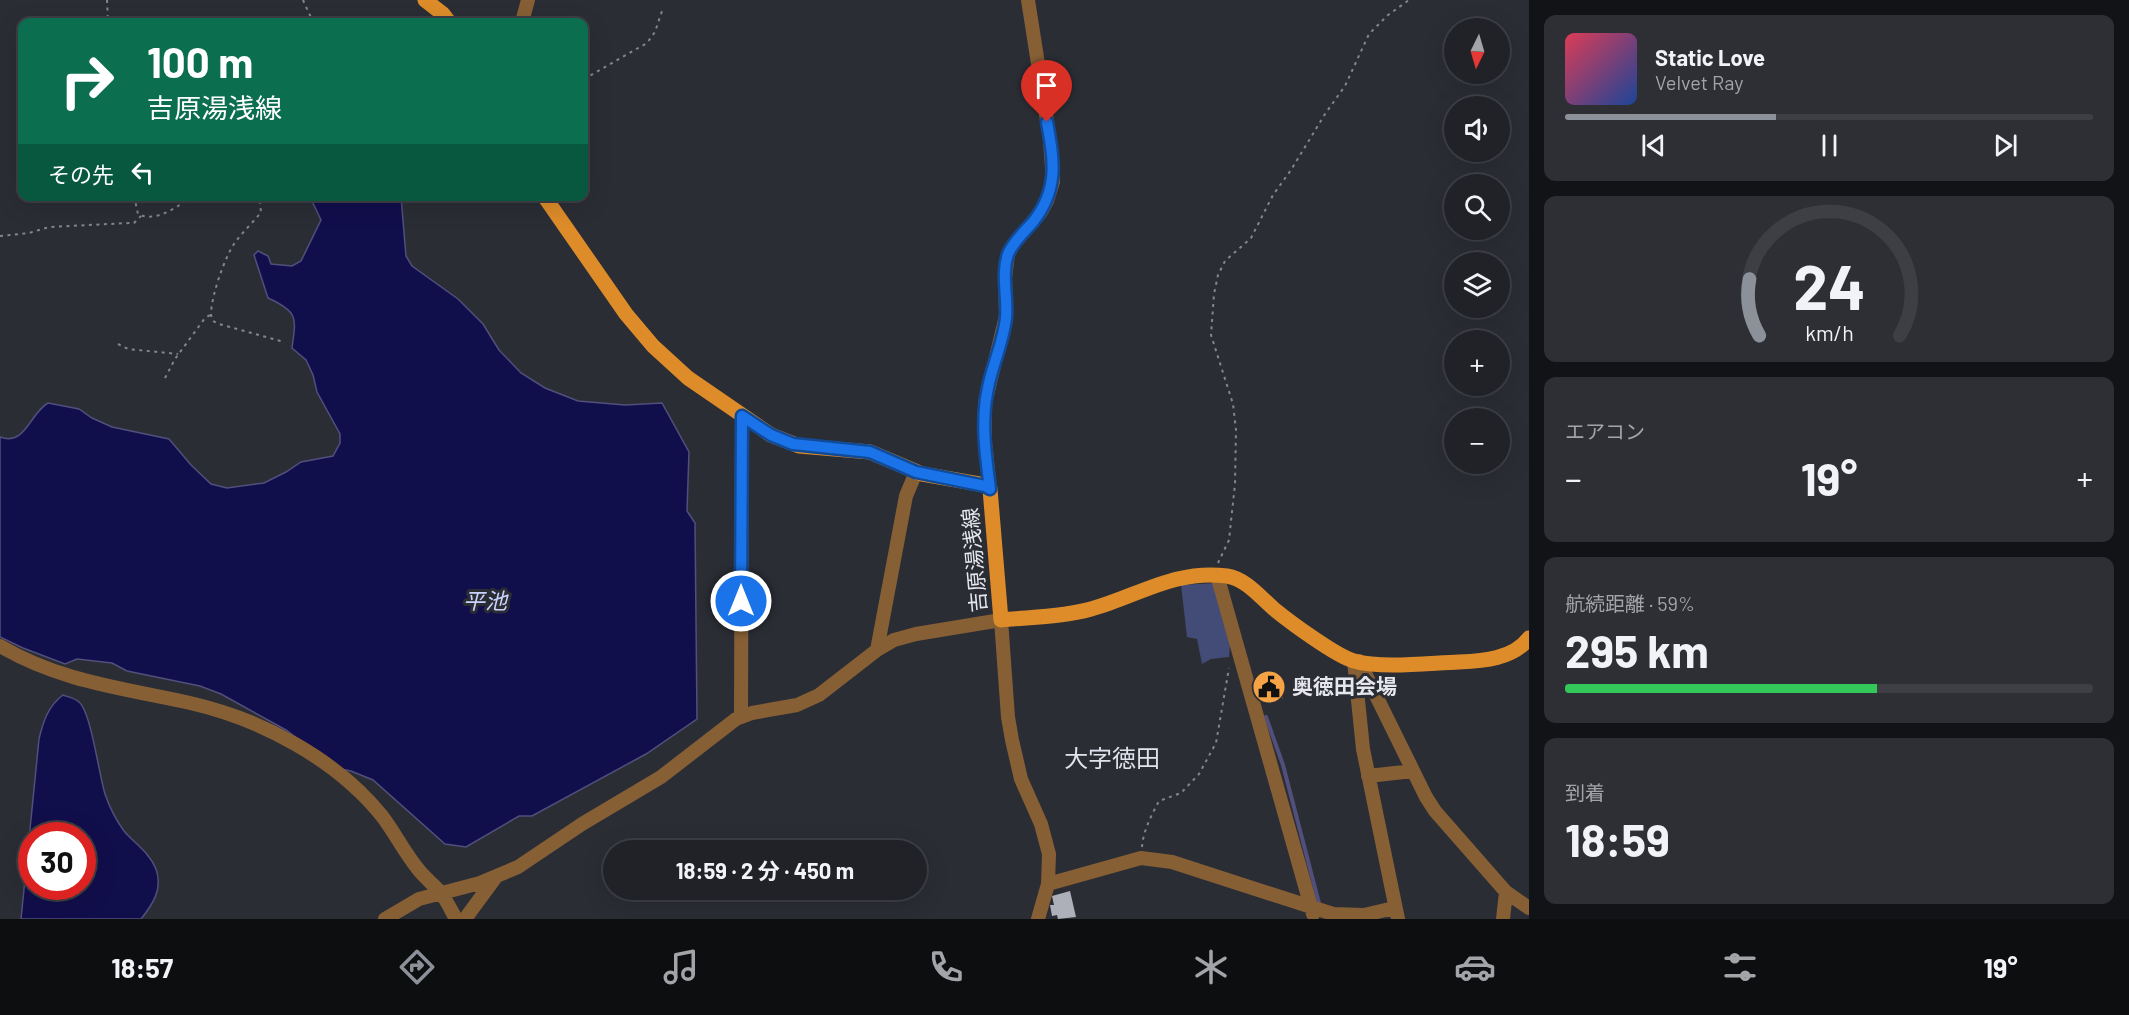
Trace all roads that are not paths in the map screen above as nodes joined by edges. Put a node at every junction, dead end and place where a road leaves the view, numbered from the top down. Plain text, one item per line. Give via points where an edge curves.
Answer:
1 (425, 0) edge
2 (528, 0) edge
3 (1028, 0) edge
4 (446, 18) edge
5 (523, 18) edge
6 (547, 201) edge
7 (742, 416) junction
8 (916, 472) junction
9 (990, 489) junction
10 (1214, 575) junction
11 (1001, 620) junction
12 (1529, 638) edge
13 (0, 646) edge
14 (877, 650) junction
15 (1356, 661) junction
16 (741, 717) junction
17 (1413, 771) junction
18 (1368, 776) junction
19 (495, 878) junction
20 (1047, 884) junction
21 (441, 892) junction
22 (1506, 892) junction
23 (1529, 908) edge
24 (1313, 914) edge
25 (1396, 914) edge
26 (385, 919) edge
27 (456, 919) edge
28 (465, 919) edge
29 (1038, 919) edge
30 (1503, 919) edge

1 - 4 main road
2 - 5 street
3 - 9 street via 1053,182 1041,212 1008,254 1006,316 986,403
6 - 7 main road, 吉原湯浅線 via 626,314 654,346 688,378
7 - 8 main road, 吉原湯浅線 via 771,435 799,446 870,452
7 - 16 street
8 - 9 main road, 吉原湯浅線
8 - 14 street via 906,496
9 - 11 main road, 吉原湯浅線
10 - 11 main road, 吉原湯浅線 via 1173,579 1083,611
10 - 15 main road, 吉原湯浅線 via 1241,580 1275,610
10 - 24 street
11 - 14 street via 905,637
11 - 20 street via 1012,740 1021,779 1041,824 1048,854
12 - 15 main road, 吉原湯浅線 via 1504,656 1476,661 1393,665
13 - 21 street via 53,672 209,708 284,739 360,793 382,816 418,869
14 - 16 street via 819,695 797,705
15 - 17 street
15 - 18 street
16 - 19 street via 661,777
17 - 18 street
17 - 22 street via 1435,812
18 - 25 street
19 - 21 street
19 - 28 street
20 - 24 street via 1141,858 1172,862
20 - 29 street
21 - 26 street via 419,899
21 - 27 street
22 - 23 street
22 - 30 street
24 - 25 street

